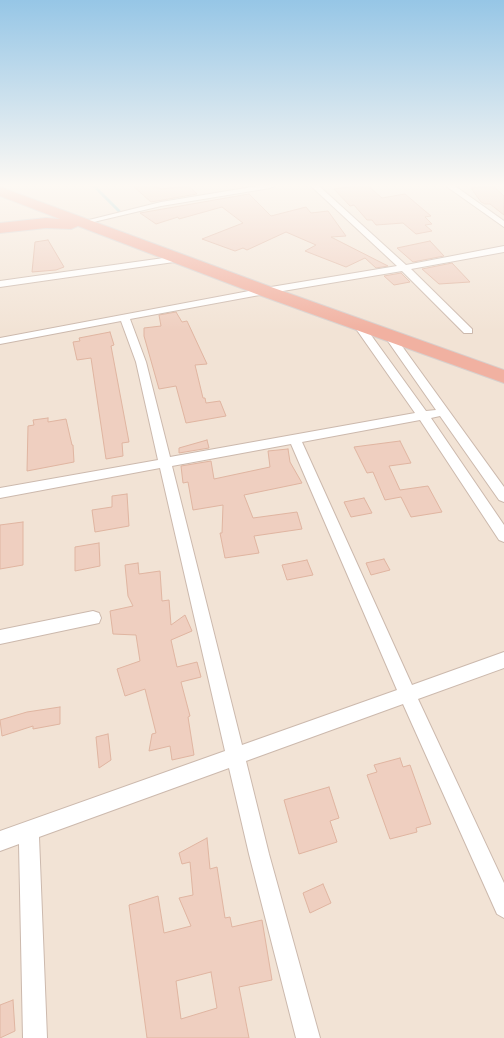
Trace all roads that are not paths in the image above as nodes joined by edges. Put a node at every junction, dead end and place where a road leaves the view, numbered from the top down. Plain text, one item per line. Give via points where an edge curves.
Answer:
1 (114, 234) edge
2 (368, 234) edge
3 (504, 250) edge
4 (178, 259) junction
5 (404, 268) junction
6 (0, 284) edge
7 (264, 291) junction
8 (125, 318) junction
9 (359, 326) junction
10 (468, 331) dead end
11 (390, 337) junction
12 (0, 341) edge
13 (504, 377) edge
14 (443, 412) junction
15 (423, 416) junction
16 (294, 439) junction
17 (165, 463) junction
18 (0, 493) edge
19 (504, 498) edge
20 (504, 536) edge
21 (93, 618) dead end
22 (0, 637) edge
23 (504, 660) edge
24 (407, 694) junction
25 (236, 756) junction
26 (29, 831) junction
27 (0, 841) edge
28 (504, 907) edge
29 (35, 1038) edge
30 (308, 1038) edge

1 - 4 highway
2 - 5 street
3 - 5 street
4 - 6 street
4 - 7 highway
5 - 7 street
5 - 10 street
7 - 8 street
7 - 9 highway
8 - 12 street
8 - 17 street via 141,362
9 - 11 highway
9 - 15 street
11 - 13 highway
11 - 14 street
14 - 15 street
14 - 19 street
15 - 16 street
15 - 20 street
16 - 17 street
16 - 24 street
17 - 18 street
17 - 25 street
21 - 22 street
23 - 24 street
24 - 25 street
24 - 28 street
25 - 26 street
25 - 30 street
26 - 27 street
26 - 29 street

